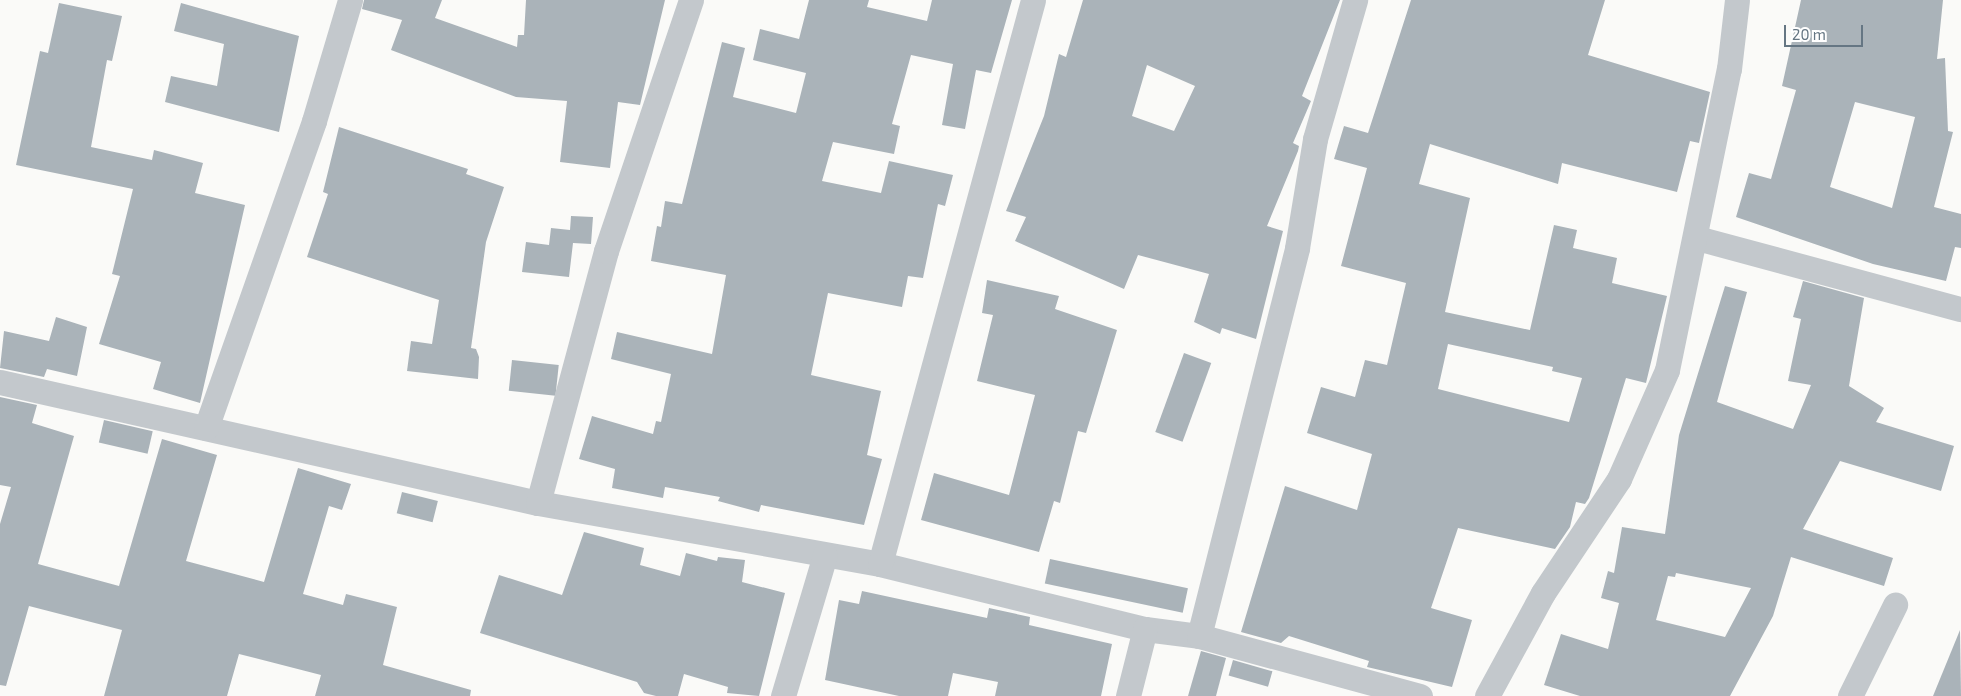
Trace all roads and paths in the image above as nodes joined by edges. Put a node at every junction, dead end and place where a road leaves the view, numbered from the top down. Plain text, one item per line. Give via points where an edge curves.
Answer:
1 (350, 0) edge
2 (691, 0) edge
3 (1033, 0) edge
4 (1355, 0) edge
5 (1737, 0) edge
6 (1697, 238) junction
7 (1961, 309) edge
8 (0, 382) edge
9 (206, 428) junction
10 (538, 503) junction
11 (825, 554) junction
12 (880, 564) junction
13 (1895, 605) dead end
14 (1146, 629) junction
15 (1199, 636) junction
16 (784, 696) edge
17 (1128, 696) edge
18 (1420, 696) edge
19 (1487, 696) edge
20 (1850, 696) edge

1 - 9 street via 314,121
2 - 10 street via 606,251
3 - 12 street
4 - 15 street via 1315,139 1297,248
5 - 6 street via 1729,69
6 - 7 street
6 - 19 street via 1667,370 1619,479 1543,593
8 - 9 street
9 - 10 street
10 - 11 street
11 - 12 street
11 - 16 street
12 - 14 street
13 - 20 street
14 - 15 street
14 - 17 street
15 - 18 street

